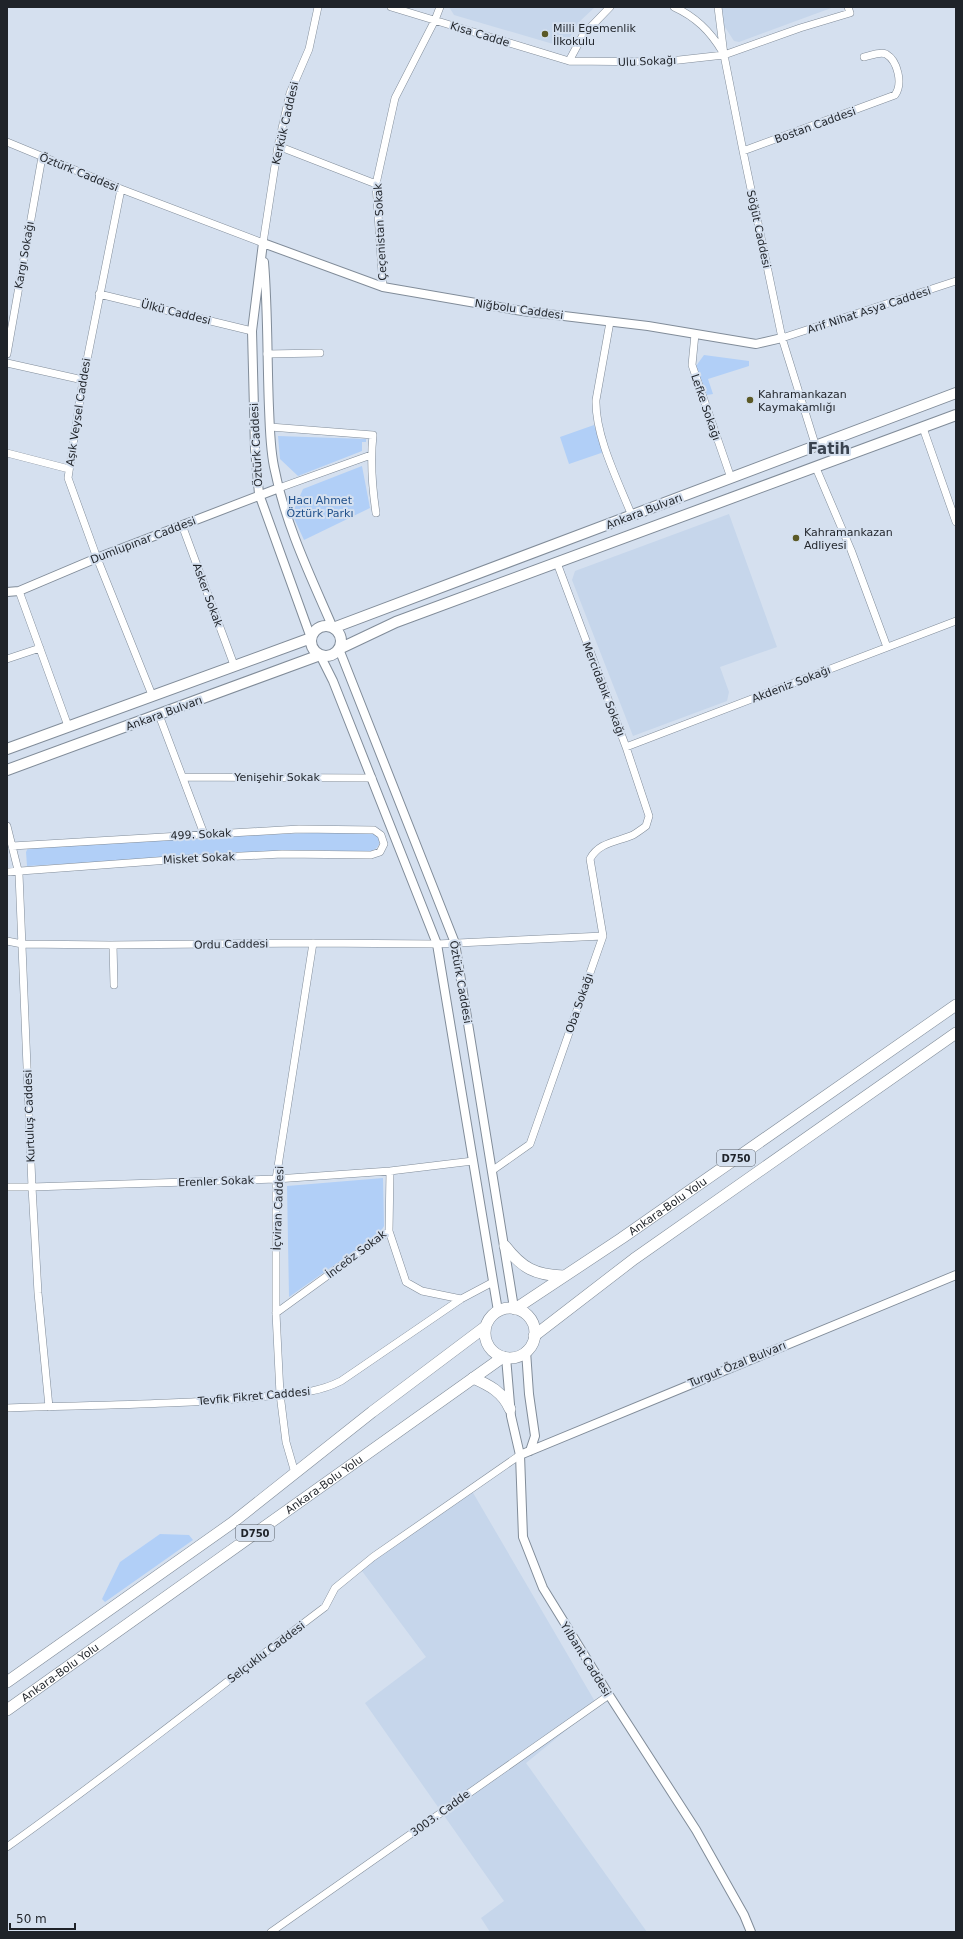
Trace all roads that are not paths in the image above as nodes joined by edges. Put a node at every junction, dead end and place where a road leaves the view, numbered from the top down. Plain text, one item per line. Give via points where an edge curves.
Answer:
1 (318, 7) edge
2 (391, 7) edge
3 (440, 7) edge
4 (610, 7) edge
5 (674, 7) edge
6 (718, 7) edge
7 (849, 10) edge
8 (435, 20) junction
9 (724, 55) junction
10 (864, 57) dead end
11 (569, 61) junction
12 (7, 142) edge
13 (278, 146) junction
14 (743, 151) junction
15 (42, 157) junction
16 (376, 184) junction
17 (121, 189) junction
18 (263, 243) junction
19 (956, 281) edge
20 (383, 287) junction
21 (100, 294) junction
22 (610, 322) junction
23 (252, 331) junction
24 (695, 334) junction
25 (782, 338) junction
26 (320, 353) dead end
27 (7, 354) edge
28 (267, 354) junction
29 (7, 363) edge
30 (83, 380) junction
31 (956, 393) edge
32 (956, 415) edge
33 (270, 427) junction
34 (923, 428) junction
35 (816, 447) junction
36 (7, 453) edge
37 (371, 455) junction
38 (816, 468) junction
39 (69, 469) junction
40 (731, 478) junction
41 (279, 488) junction
42 (259, 494) junction
43 (376, 513) dead end
44 (632, 516) junction
45 (956, 522) edge
46 (182, 525) junction
47 (97, 558) junction
48 (557, 563) junction
49 (18, 591) junction
50 (7, 592) edge
51 (956, 621) edge
52 (332, 628) junction
53 (311, 638) junction
54 (887, 647) junction
55 (40, 648) junction
56 (339, 649) junction
57 (320, 655) junction
58 (7, 659) edge
59 (234, 665) junction
60 (152, 695) junction
61 (159, 715) junction
62 (68, 726) junction
63 (626, 747) junction
64 (7, 749) edge
65 (7, 770) edge
66 (183, 777) junction
67 (372, 778) junction
68 (7, 826) edge
69 (204, 834) junction
70 (384, 842) joint
71 (12, 846) junction
72 (590, 859) joint
73 (18, 870) junction
74 (7, 872) edge
75 (603, 936) junction
76 (7, 941) edge
77 (313, 943) junction
78 (455, 943) junction
79 (22, 944) junction
80 (437, 944) junction
81 (113, 945) junction
82 (114, 985) dead end
83 (956, 1005) edge
84 (956, 1032) edge
85 (473, 1161) junction
86 (492, 1170) junction
87 (390, 1171) junction
88 (276, 1179) junction
89 (7, 1186) edge
90 (32, 1187) junction
91 (389, 1231) junction
92 (505, 1246) junction
93 (956, 1275) edge
94 (563, 1276) junction
95 (493, 1282) junction
96 (461, 1299) junction
97 (515, 1308) junction
98 (498, 1311) junction
99 (276, 1313) junction
100 (486, 1326) junction
101 (534, 1336) junction
102 (526, 1352) junction
103 (504, 1357) junction
104 (473, 1378) junction
105 (280, 1394) junction
106 (49, 1407) junction
107 (7, 1408) edge
108 (510, 1409) junction
109 (530, 1451) junction
110 (520, 1455) junction
111 (295, 1473) junction
112 (7, 1682) edge
113 (609, 1695) junction
114 (7, 1710) edge
115 (7, 1847) edge
116 (271, 1932) edge
117 (750, 1932) edge

1 - 13 street, Kerkük Caddesi via 309,49 292,88
2 - 8 street, Kısa Cadde
3 - 8 street, Çeçenistan Sokak
4 - 11 street via 584,35
5 - 9 street via 700,23
6 - 9 street, Söğüt Caddesi
7 - 9 street, Ulu Sokağı
8 - 11 street, Kısa Cadde
8 - 16 street, Çeçenistan Sokak via 395,98
9 - 11 street, Ulu Sokağı via 661,62
9 - 14 street, Söğüt Caddesi
10 - 14 street, Bostan Caddesi via 886,54 894,65 900,87 896,95
12 - 15 street, Öztürk Caddesi
13 - 16 street
13 - 18 street, Kerkük Caddesi
14 - 25 street, Söğüt Caddesi
15 - 17 street, Öztürk Caddesi
15 - 27 street, Kargı Sokağı
16 - 20 street, Çeçenistan Sokak
17 - 18 street, Öztürk Caddesi
17 - 21 street, Aşık Veysel Caddesi
18 - 20 street, Niğbolu Caddesi
18 - 23 street, Öztürk Caddesi
18 - 28 street, Öztürk Caddesi
19 - 25 street, Arif Nihat Asya Caddesi
20 - 22 street, Niğbolu Caddesi via 522,311
21 - 23 street, Ülkü Caddesi
21 - 30 street, Aşık Veysel Caddesi
22 - 24 street, Niğbolu Caddesi
22 - 44 street via 596,413 599,429
23 - 42 street, Öztürk Caddesi via 255,449
24 - 25 street, Niğbolu Caddesi via 756,344
24 - 40 street, Lefke Sokağı via 692,365
25 - 35 street, Söğüt Caddesi
26 - 28 street
28 - 33 street, Öztürk Caddesi
29 - 30 street
30 - 39 street, Aşık Veysel Caddesi
31 - 35 main road, Ankara Bulvarı
32 - 34 main road, Ankara Bulvarı
33 - 37 street via 373,435
33 - 41 street, Öztürk Caddesi
34 - 38 main road, Ankara Bulvarı
34 - 45 street
35 - 40 main road, Ankara Bulvarı
36 - 39 street
37 - 41 street
37 - 43 street via 371,482
38 - 48 main road, Ankara Bulvarı
38 - 54 street via 851,550
39 - 47 street, Aşık Veysel Caddesi via 70,485
40 - 44 main road, Ankara Bulvarı
41 - 42 street, Dumlupınar Caddesi
41 - 52 street, Öztürk Caddesi via 294,537
42 - 46 street, Dumlupınar Caddesi
42 - 53 street, Öztürk Caddesi
44 - 52 main road, Ankara Bulvarı
46 - 47 street, Dumlupınar Caddesi
46 - 59 street, Asker Sokak
47 - 49 street, Dumlupınar Caddesi
47 - 60 street, Aşık Veysel Caddesi
48 - 56 main road, Ankara Bulvarı via 396,622
48 - 63 street, Mercidabık Sokağı
49 - 50 street, Dumlupınar Caddesi
49 - 55 street
51 - 54 street, Akdeniz Sokağı
52 - 53 main road, Ankara Bulvarı via 321,627
52 - 56 main road via 340,637
53 - 57 main road via 314,650
53 - 59 main road, Ankara Bulvarı
54 - 63 street, Akdeniz Sokağı
55 - 58 street
55 - 62 street
56 - 57 main road, Ankara Bulvarı via 328,656
56 - 78 street, Öztürk Caddesi
57 - 61 main road, Ankara Bulvarı
57 - 67 street, Öztürk Caddesi
59 - 60 main road, Ankara Bulvarı
60 - 62 main road, Ankara Bulvarı
61 - 65 main road, Ankara Bulvarı
61 - 66 street
62 - 64 main road, Ankara Bulvarı
63 - 72 street, Mercidabık Sokağı via 649,816 646,826 633,834 600,846
66 - 67 street, Yenişehir Sokak
66 - 69 street
67 - 80 street, Öztürk Caddesi
68 - 71 street, Kurtuluş Caddesi
69 - 70 street, 499. Sokak via 362,828 377,831
69 - 71 street, 499. Sokak
70 - 73 street, Misket Sokak via 380,852 371,855 282,854
71 - 73 street, Kurtuluş Caddesi
72 - 75 street, Oba Sokağı
73 - 74 street, Misket Sokak
73 - 79 street, Kurtuluş Caddesi
75 - 78 street, Ordu Caddesi
75 - 86 street, Oba Sokağı via 530,1144
76 - 79 street, Ordu Caddesi
77 - 80 street, Ordu Caddesi
77 - 81 street, Ordu Caddesi
77 - 88 street, İçviran Caddesi
78 - 80 street, Ordu Caddesi
78 - 86 street, Öztürk Caddesi
79 - 81 street, Ordu Caddesi
79 - 90 street, Kurtuluş Caddesi
80 - 85 street, Öztürk Caddesi
81 - 82 street
83 - 94 highway, Ankara-Bolu Yolu / D750
84 - 101 highway, D750 via 634,1259
85 - 87 street, Erenler Sokak
85 - 95 street, Öztürk Caddesi
86 - 92 street, Öztürk Caddesi
87 - 88 street, Erenler Sokak
87 - 91 street, İnceöz Sokak
88 - 90 street, Erenler Sokak
88 - 99 street, İçviran Caddesi
89 - 90 street, Erenler Sokak
90 - 106 street, Kurtuluş Caddesi via 38,1293
91 - 96 street via 406,1282 422,1291
91 - 99 street, İnceöz Sokak
92 - 94 highway via 516,1260 530,1270 546,1276
92 - 97 street, Öztürk Caddesi
93 - 109 street, Turgut Özal Bulvarı
94 - 97 highway, Ankara-Bolu Yolu / D750
95 - 96 street, Tevfik Fikret Caddesi
95 - 98 street, Öztürk Caddesi
96 - 105 street, Tevfik Fikret Caddesi via 341,1381 308,1393
97 - 98 highway
97 - 101 highway via 530,1319
98 - 100 highway
99 - 105 street, İçviran Caddesi
100 - 103 highway via 488,1345
100 - 111 highway, Ankara-Bolu Yolu / D750
101 - 102 highway
102 - 103 highway via 516,1357
102 - 109 street via 535,1436
103 - 104 highway, Ankara-Bolu Yolu / D750
103 - 108 street, Yılbant Caddesi via 509,1382
104 - 108 highway via 497,1391
104 - 114 highway, Ankara-Bolu Yolu / D750
105 - 106 street, Tevfik Fikret Caddesi via 228,1400
105 - 111 street, İçviran Caddesi via 286,1442
106 - 107 street, Tevfik Fikret Caddesi
108 - 110 street, Yılbant Caddesi
109 - 110 street, Turgut Özal Bulvarı
110 - 113 street, Yılbant Caddesi via 523,1537 543,1588
110 - 115 street, Selçuklu Caddesi via 373,1557 335,1588 325,1607 88,1789
111 - 112 highway, Ankara-Bolu Yolu / D750 via 232,1523
113 - 116 street, 3003. Cadde
113 - 117 street, Yılbant Caddesi via 696,1830 744,1915

